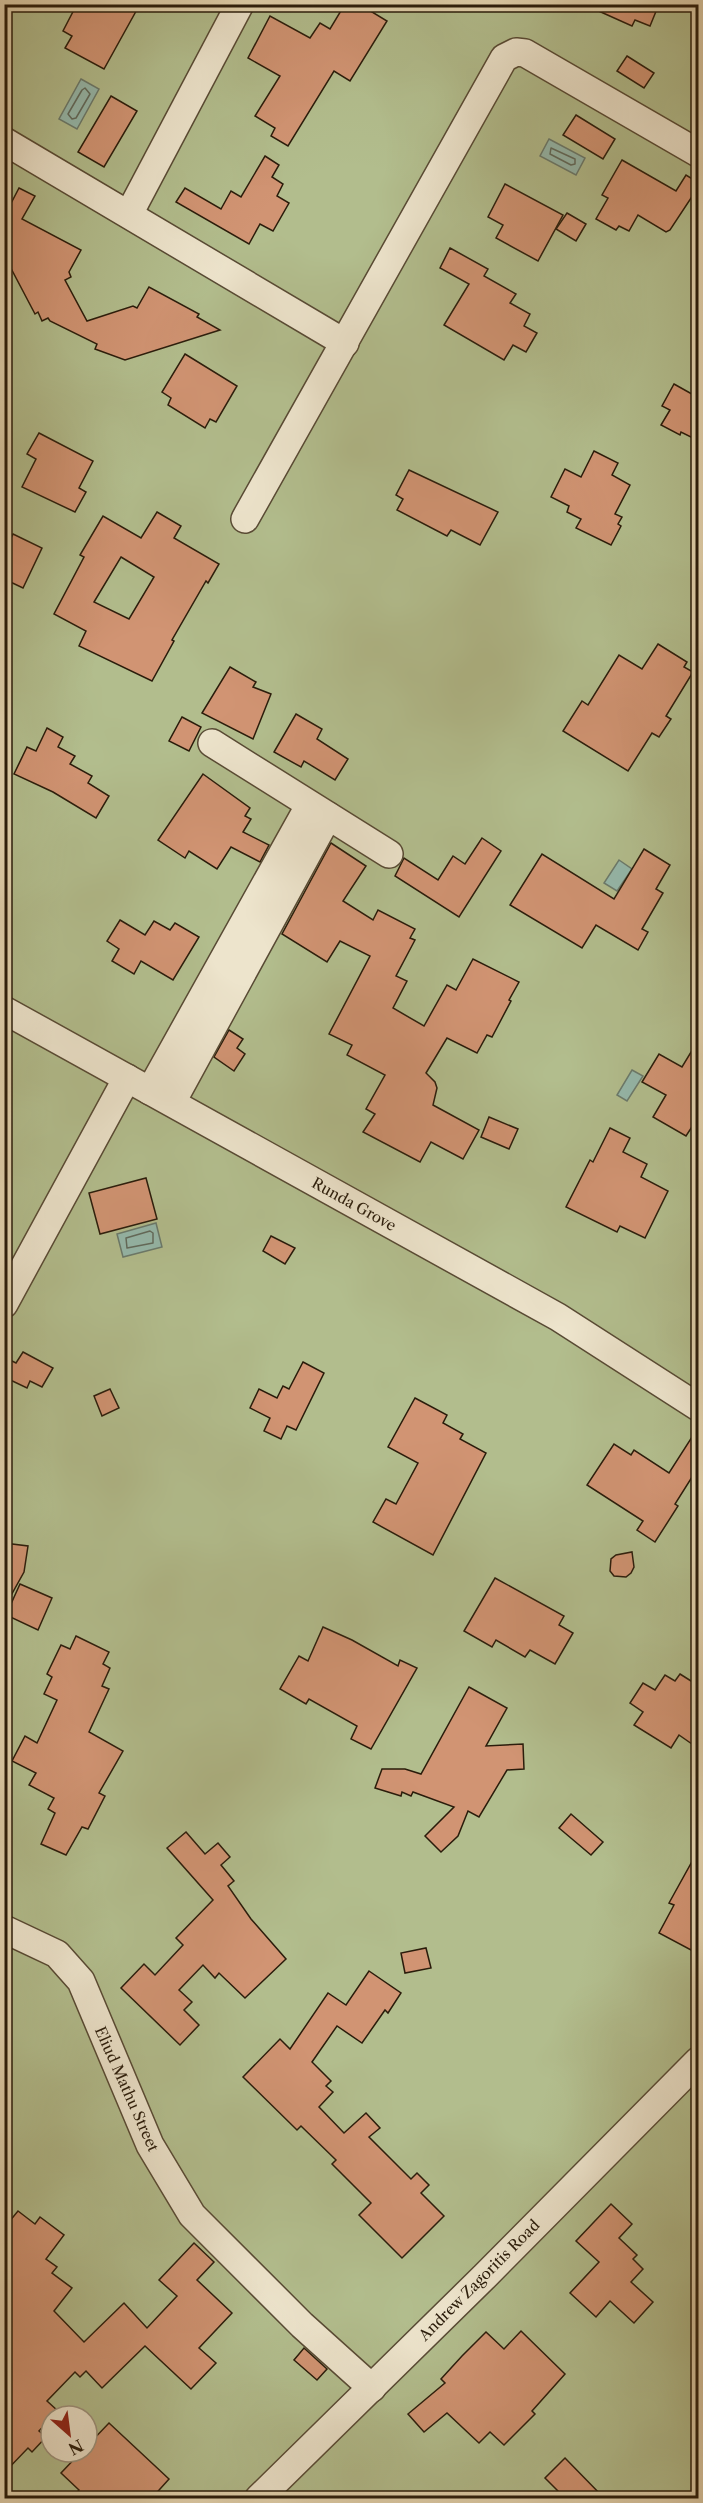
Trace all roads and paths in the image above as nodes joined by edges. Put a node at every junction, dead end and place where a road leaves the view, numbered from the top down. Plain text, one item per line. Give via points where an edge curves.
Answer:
1 (240, 4) edge
2 (4, 141) edge
3 (699, 153) edge
4 (129, 214) junction
5 (345, 343) junction
6 (245, 519) dead end
7 (212, 743) dead end
8 (318, 811) junction
9 (389, 854) dead end
10 (4, 1010) edge
11 (127, 1078) junction
12 (161, 1097) junction
13 (4, 1304) edge
14 (699, 1407) edge
15 (4, 1929) edge
16 (699, 2061) edge
17 (372, 2388) junction
18 (259, 2499) edge

1 - 4 street
2 - 4 street
3 - 5 street via 525,53 516,52 504,58
4 - 5 street
5 - 6 street
7 - 8 street
8 - 9 street
8 - 12 street
10 - 11 street, Runda Grove
11 - 12 street, Runda Grove
11 - 13 street
12 - 14 street, Runda Grove via 558,1317
15 - 17 street, Eliud Mathu Street via 57,1954 81,1981 150,2145 192,2215 302,2325
16 - 17 street, Andrew Zagoritis Road
17 - 18 street, Andrew Zagoritis Road

